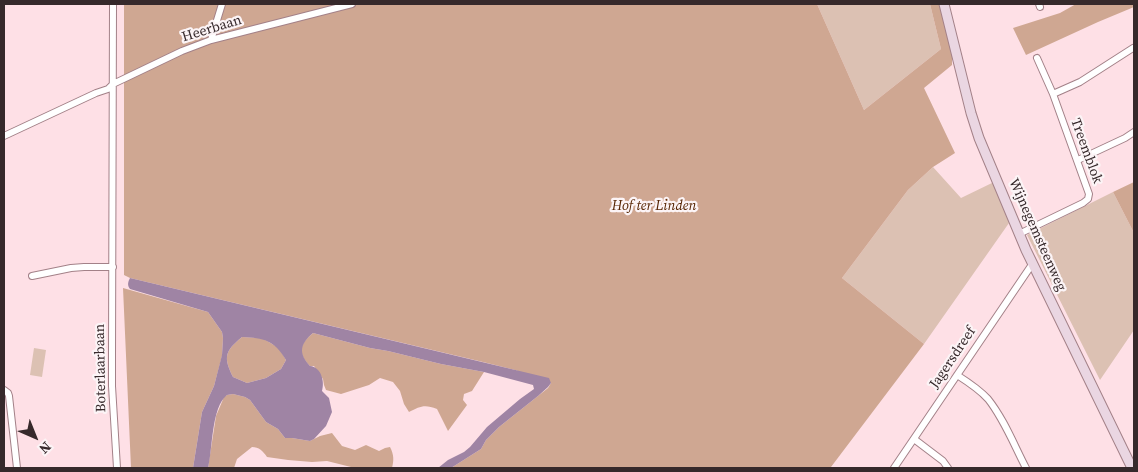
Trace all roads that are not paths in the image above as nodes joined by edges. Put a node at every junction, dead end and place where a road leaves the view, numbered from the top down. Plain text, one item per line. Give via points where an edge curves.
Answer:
1 (113, 4) edge
2 (222, 4) edge
3 (352, 4) edge
4 (944, 4) edge
5 (211, 40) junction
6 (1133, 48) edge
7 (1037, 58) dead end
8 (113, 84) junction
9 (1053, 94) junction
10 (1134, 132) edge
11 (4, 136) edge
12 (1078, 160) junction
13 (1019, 234) junction
14 (1033, 263) junction
15 (113, 267) junction
16 (32, 276) dead end
17 (957, 375) junction
18 (4, 390) edge
19 (914, 439) junction
20 (17, 468) edge
21 (117, 468) edge
22 (894, 468) edge
23 (948, 468) edge
24 (1026, 468) edge
25 (1132, 468) edge

1 - 8 street, Boterlaarbaan
2 - 5 street
3 - 5 street, Heerbaan
4 - 13 street, Wijnegemsteenweg via 975,126
5 - 8 street, Heerbaan
6 - 9 street via 1080,82
7 - 9 street, Treemblok
8 - 11 street, Heerbaan
8 - 15 street, Boterlaarbaan
9 - 12 street, Treemblok
10 - 12 street
12 - 13 street, Treemblok via 1089,191 1088,199
13 - 14 street, Wijnegemsteenweg
14 - 17 street, Jagersdreef
14 - 25 street, Wijnegemsteenweg
15 - 16 street via 71,268
15 - 21 street, Boterlaarbaan via 112,386
17 - 19 street, Jagersdreef
17 - 24 street via 987,398
18 - 20 street via 9,396
19 - 22 street, Jagersdreef
19 - 23 street

